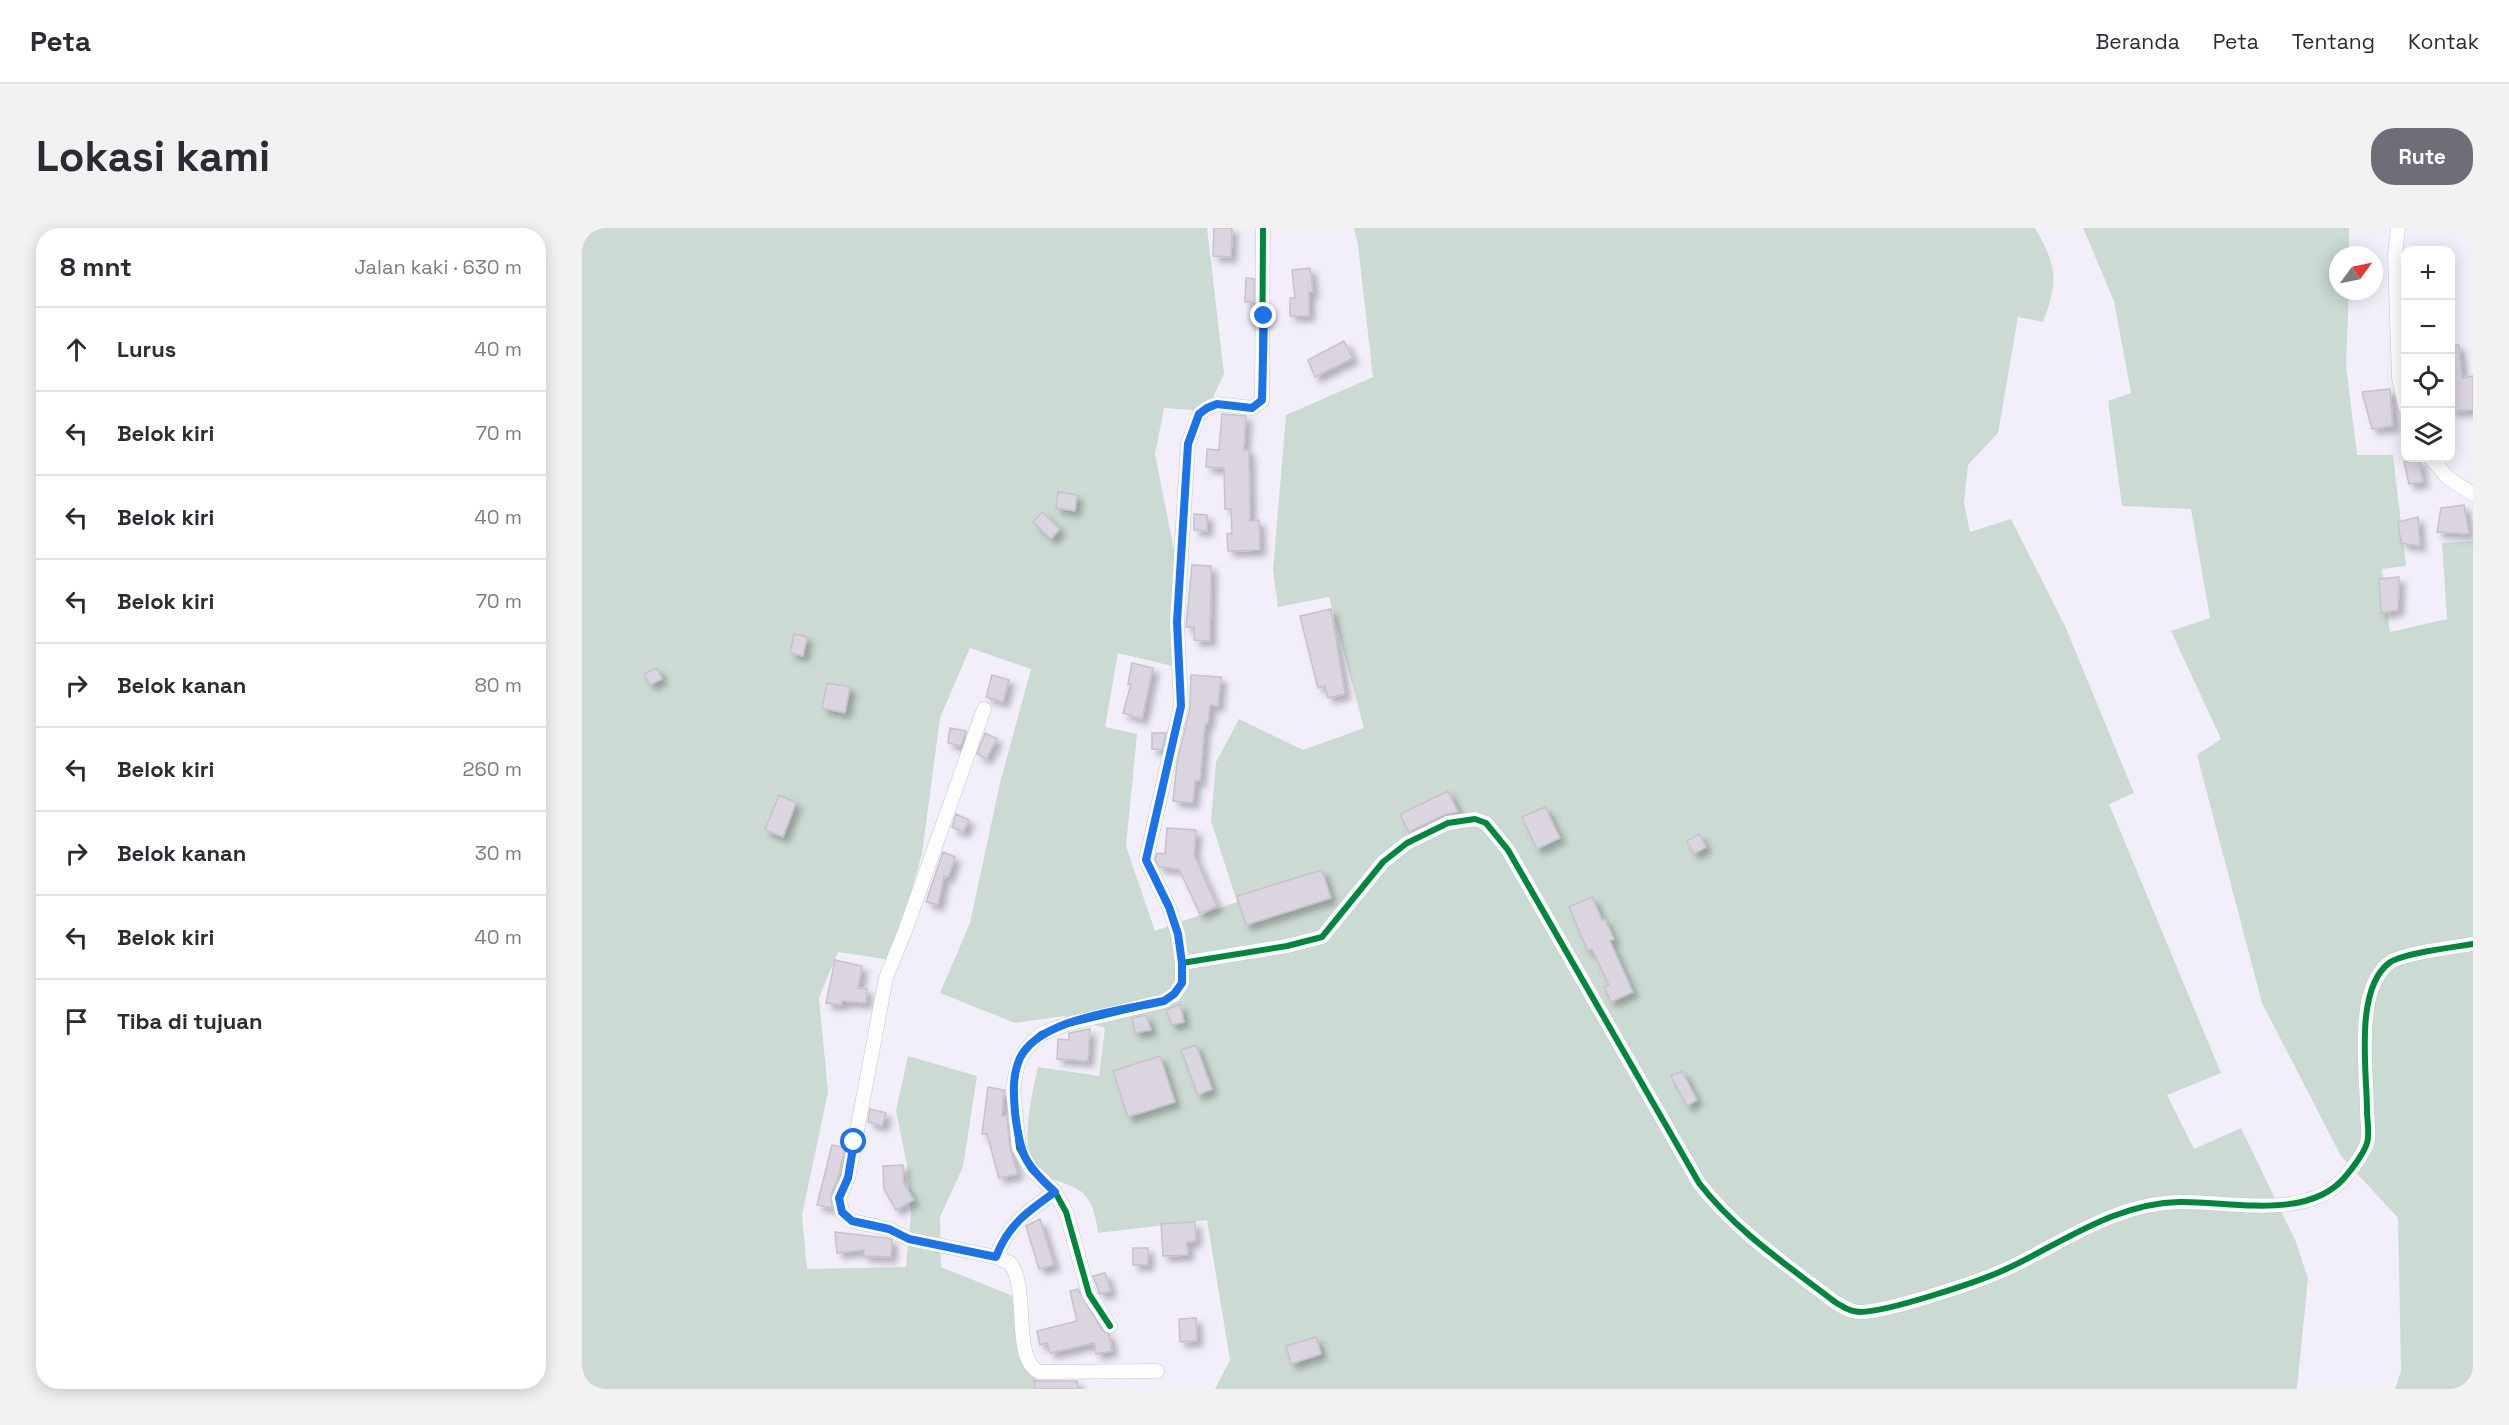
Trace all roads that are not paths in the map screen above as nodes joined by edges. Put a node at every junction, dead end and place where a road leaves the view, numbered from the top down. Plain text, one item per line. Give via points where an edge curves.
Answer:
1 (1263, 228) edge
2 (2398, 228) edge
3 (2406, 408) edge
4 (2434, 462) edge
5 (2473, 494) edge
6 (984, 709) dead end
7 (2473, 944) edge
8 (1182, 963) junction
9 (1055, 1192) junction
10 (996, 1257) junction
11 (1110, 1326) dead end
12 (1157, 1371) dead end

1 - 8 street via 1262,400 1252,408 1217,404 1207,408 1199,414 1188,444 1177,622 1181,706 1146,860 1169,907
2 - 3 street via 2395,255 2399,378
4 - 5 street via 2448,478
6 - 10 street via 886,978 848,1178 839,1198 842,1212 852,1221 889,1229 909,1239
7 - 8 street via 2390,962 2374,981 2366,1007 2368,1143 2344,1179 2316,1197 2285,1206 2178,1202 2131,1210 2074,1233 1987,1278 1860,1312 1835,1302 1752,1238 1720,1210 1699,1183 1508,850 1486,823 1475,819 1448,823 1399,848 1322,937
8 - 9 street via 1182,983 1164,1001 1041,1034 1018,1062 1013,1089 1019,1148 1031,1169
9 - 10 street via 1020,1217 1002,1240
9 - 11 street via 1066,1212 1089,1294
10 - 12 street via 1010,1263 1016,1276 1025,1352 1032,1369

